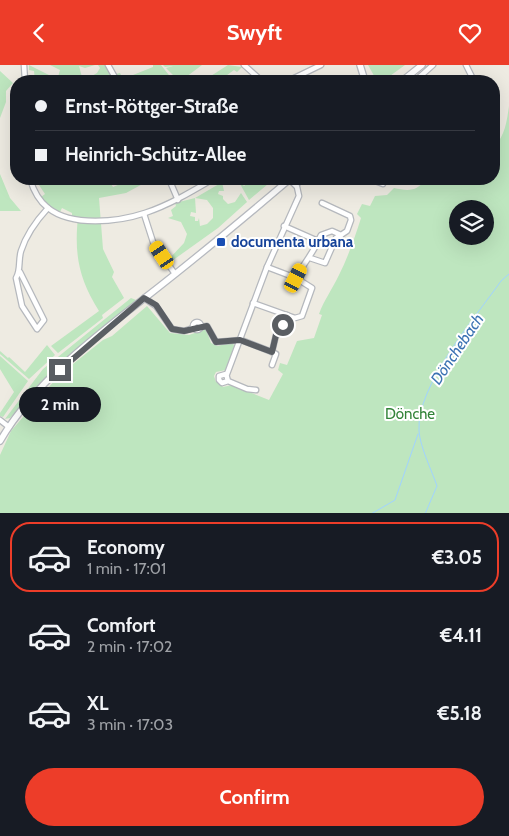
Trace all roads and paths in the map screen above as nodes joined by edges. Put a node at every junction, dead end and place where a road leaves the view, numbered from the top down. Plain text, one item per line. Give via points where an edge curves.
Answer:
1 (244, 65) edge
2 (321, 65) edge
3 (422, 65) edge
4 (434, 65) edge
5 (255, 75) edge
6 (300, 75) edge
7 (410, 75) edge
8 (422, 75) edge
9 (33, 185) edge
10 (172, 185) edge
11 (203, 185) edge
12 (283, 185) edge
13 (296, 185) edge
14 (178, 200) junction
15 (322, 203) dead end
16 (48, 208) junction
17 (144, 214) junction
18 (284, 226) junction
19 (341, 235) junction
20 (318, 241) junction
21 (310, 258) junction
22 (267, 267) junction
23 (20, 272) junction
24 (175, 274) junction
25 (296, 278) junction
26 (144, 298) junction
27 (253, 303) junction
28 (286, 315) junction
29 (240, 340) junction
30 (272, 352) junction
31 (272, 365) dead end
32 (226, 374) junction
33 (228, 381) junction
34 (256, 390) dead end
35 (0, 420) edge
36 (9, 427) junction
37 (0, 441) edge

1 - 5 street
2 - 6 street
3 - 7 main road
4 - 8 street
9 - 16 street
10 - 14 street
11 - 14 street
12 - 24 main road
13 - 18 street via 299,195
14 - 17 street
15 - 19 street via 350,216 352,220 347,231
16 - 17 street via 60,215 91,220
16 - 23 street via 25,241 20,253
17 - 24 street via 153,242
18 - 20 street
18 - 22 street
19 - 20 street via 332,231 321,235
19 - 21 street via 336,238 324,263
20 - 21 street
21 - 25 street via 304,262
22 - 25 street
22 - 27 street
23 - 23 street via 16,277 22,306 37,329 44,320
24 - 26 main road
25 - 28 street via 312,288 302,316 295,319
26 - 29 street via 156,305 172,329 184,331 194,328 196,321 201,327 207,326 216,342
26 - 36 main road via 47,380
27 - 28 street
27 - 29 street
28 - 30 street
29 - 30 street
29 - 32 street
30 - 31 street via 276,354
32 - 33 street
32 - 33 street via 220,375 219,380
33 - 34 street
35 - 36 street
36 - 37 main road

